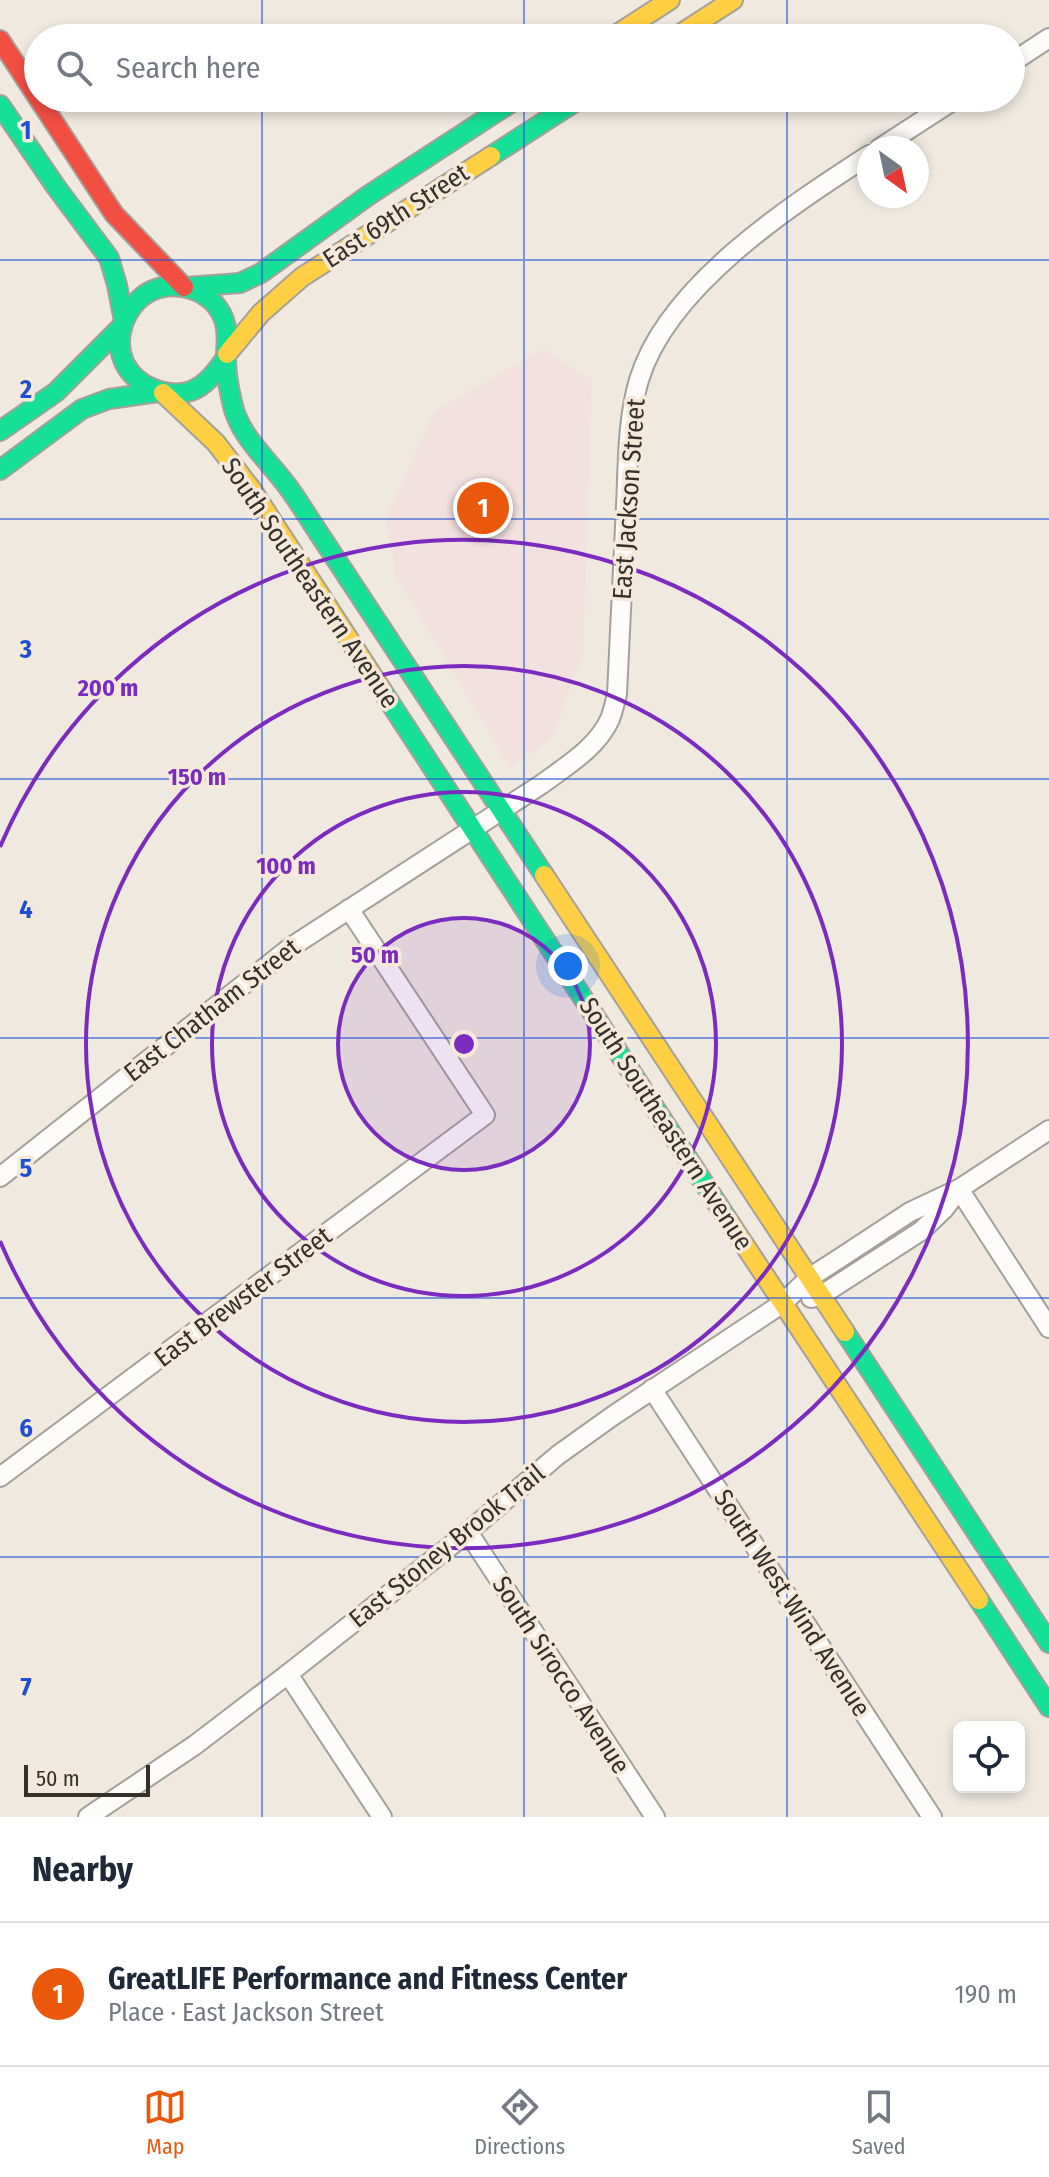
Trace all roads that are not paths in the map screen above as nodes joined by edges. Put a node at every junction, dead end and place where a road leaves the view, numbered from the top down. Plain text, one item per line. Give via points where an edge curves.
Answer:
1 (670, 0) edge
2 (733, 0) edge
3 (633, 24) edge
4 (696, 24) edge
5 (1049, 38) edge
6 (0, 40) edge
7 (1025, 54) edge
8 (24, 77) edge
9 (0, 105) edge
10 (47, 112) edge
11 (496, 112) edge
12 (559, 112) edge
13 (935, 112) edge
14 (898, 136) edge
15 (857, 163) edge
16 (186, 287) junction
17 (123, 323) junction
18 (226, 356) junction
19 (160, 392) junction
20 (0, 431) edge
21 (0, 470) edge
22 (501, 810) junction
23 (472, 828) junction
24 (349, 909) junction
25 (1049, 1130) edge
26 (0, 1177) edge
27 (959, 1189) junction
28 (809, 1278) junction
29 (820, 1296) junction
30 (783, 1303) junction
31 (1049, 1328) edge
32 (652, 1389) junction
33 (0, 1477) edge
34 (468, 1532) junction
35 (1049, 1643) edge
36 (288, 1674) junction
37 (1049, 1707) edge
38 (109, 1811) edge
39 (88, 1817) edge
40 (382, 1817) edge
41 (655, 1817) edge
42 (932, 1817) edge

1 - 3 main road
2 - 4 main road
5 - 7 street
6 - 8 main road
9 - 17 main road via 109,258
10 - 16 main road via 129,233
11 - 16 main road, East 69th Street via 261,273 240,283
12 - 18 main road, East 69th Street via 302,277 261,313
13 - 14 street
15 - 22 street, East Jackson Street via 702,280 653,349 633,407 617,694 610,719 580,756
16 - 17 main road via 149,292
16 - 18 main road via 219,309 228,333
17 - 19 main road via 121,349 130,371
17 - 20 main road via 56,392
18 - 19 main road via 201,387
18 - 22 main road, South Southeastern Avenue via 231,405 240,425 305,511
19 - 21 main road via 97,401
19 - 23 main road, South Southeastern Avenue via 216,443 252,490
22 - 23 street, East Jackson Street
22 - 28 main road, South Southeastern Avenue
23 - 24 street, East Chatham Street
23 - 30 main road, South Southeastern Avenue
24 - 26 street, East Chatham Street via 264,967
24 - 33 street, East Brewster Street via 485,1115
25 - 27 street
27 - 28 street, East Stoney Brook Trail via 910,1212
27 - 29 street via 921,1231
27 - 31 street
28 - 29 main road, South Southeastern Avenue
28 - 30 street, East Stoney Brook Trail
29 - 30 street
29 - 35 main road, South Southeastern Avenue
30 - 32 street, East Stoney Brook Trail
30 - 37 main road, South Southeastern Avenue
32 - 34 street, East Stoney Brook Trail via 558,1455
32 - 42 street, South West Wind Avenue
34 - 36 street, East Stoney Brook Trail
34 - 41 street, South Sirocco Avenue
36 - 38 street, East Stoney Brook Trail
36 - 40 street
38 - 39 street, East Stoney Brook Trail

